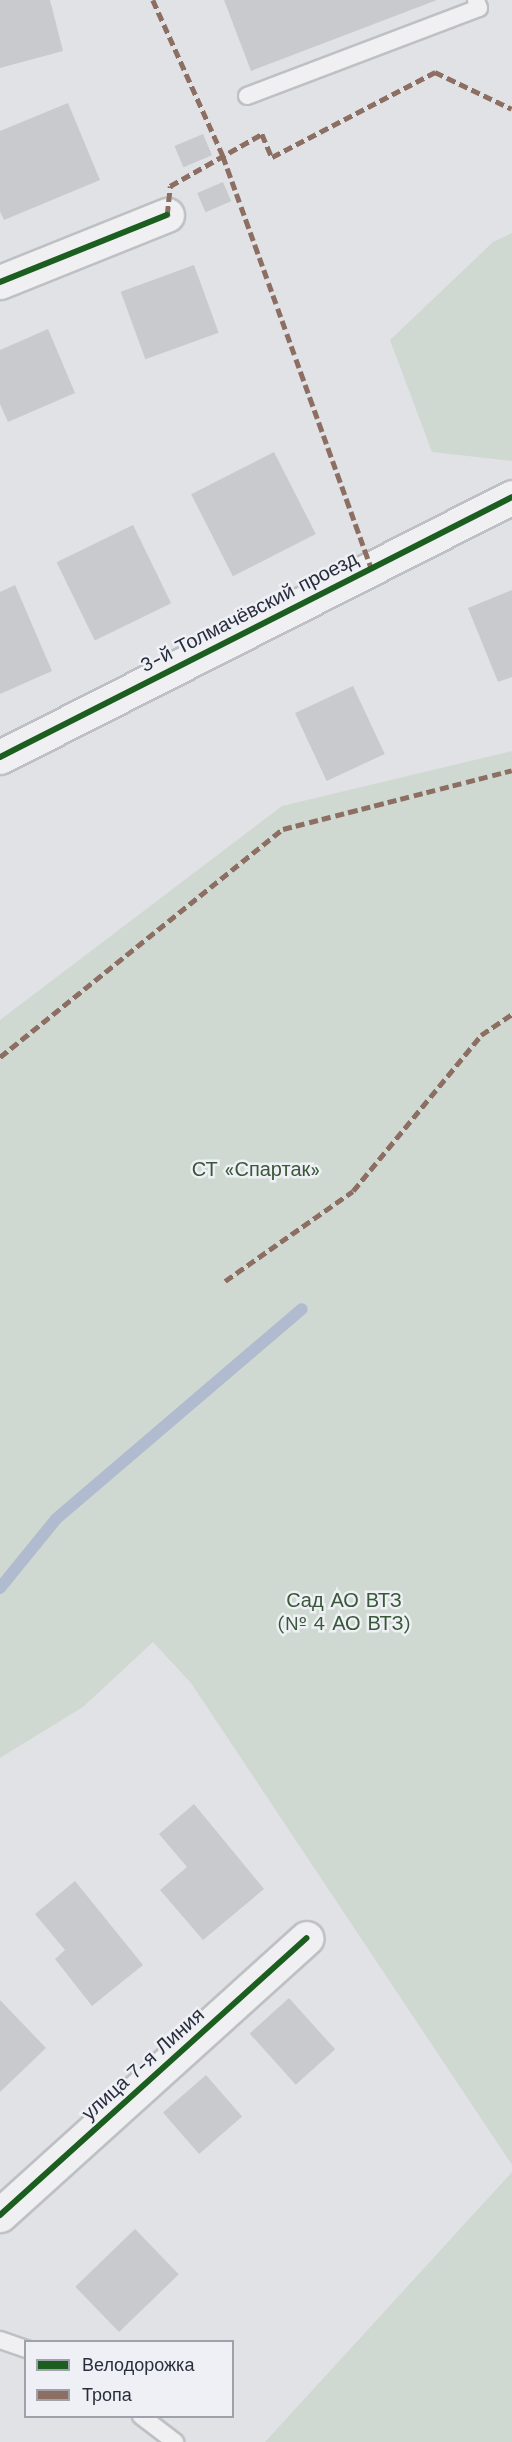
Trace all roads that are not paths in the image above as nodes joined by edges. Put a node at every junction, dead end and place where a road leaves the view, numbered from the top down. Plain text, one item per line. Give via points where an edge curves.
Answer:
1 (476, 0) edge
2 (247, 96) dead end
3 (167, 215) dead end
4 (0, 282) edge
5 (512, 497) edge
6 (0, 757) edge
7 (307, 1938) dead end
8 (0, 2215) edge
9 (0, 2340) edge
10 (24, 2348) edge
11 (144, 2418) edge
12 (175, 2442) edge

1 - 2 lane via 479,8
3 - 4 street
5 - 6 street, 3-й Толмачёвский проезд
7 - 8 street, улица 7-я Линия
9 - 10 lane
11 - 12 lane

